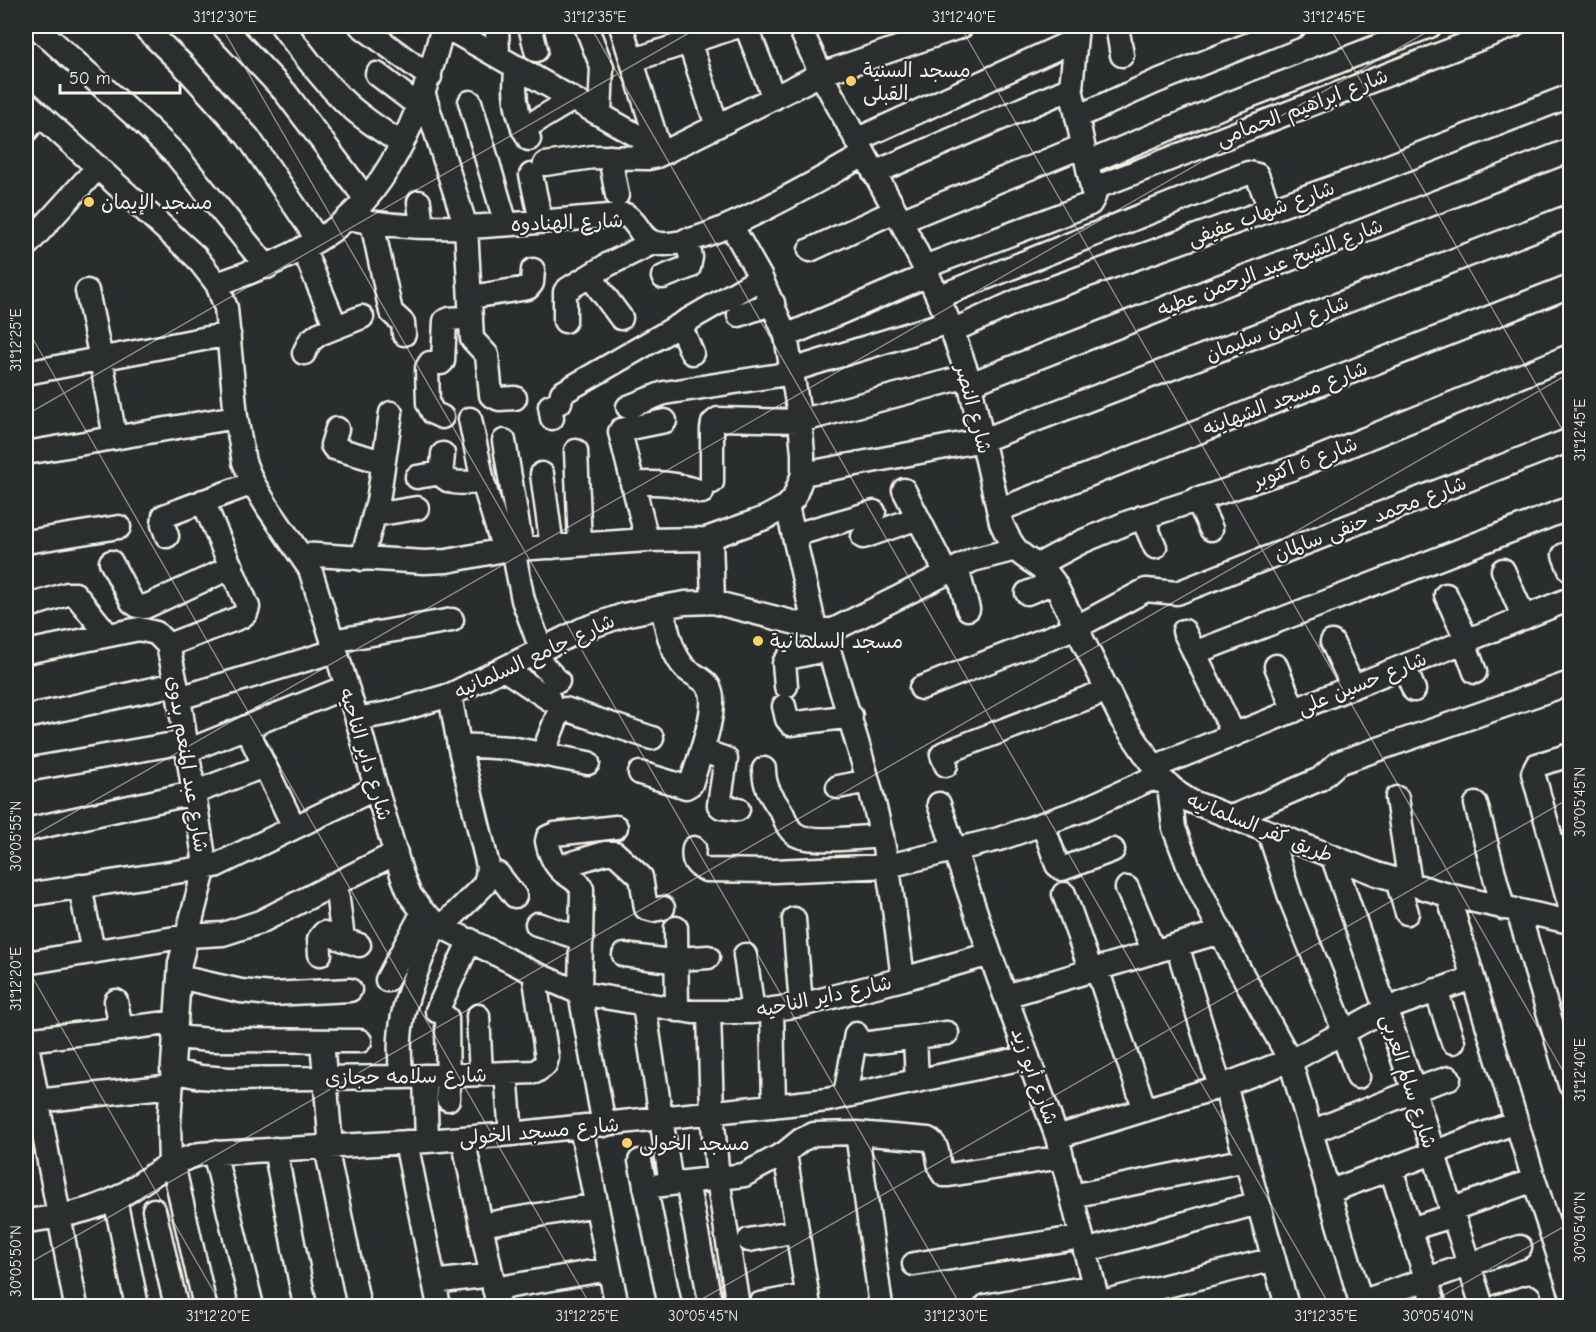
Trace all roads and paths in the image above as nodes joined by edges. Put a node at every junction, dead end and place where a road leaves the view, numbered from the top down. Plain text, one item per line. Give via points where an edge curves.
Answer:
1 (143, 26) edge
2 (223, 26) edge
3 (282, 26) edge
4 (360, 26) edge
5 (444, 26) edge
6 (497, 26) edge
7 (530, 26) edge
8 (586, 26) edge
9 (621, 26) edge
10 (739, 26) edge
11 (746, 26) edge
12 (799, 26) edge
13 (962, 26) edge
14 (1117, 26) edge
15 (1295, 26) edge
16 (1430, 26) edge
17 (1513, 26) edge
18 (37, 31) edge
19 (1076, 33) edge
20 (687, 34) edge
21 (536, 50) dead end
22 (1122, 55) dead end
23 (633, 60) junction
24 (508, 62) junction
25 (377, 74) dead end
26 (821, 74) junction
27 (1071, 88) junction
28 (424, 93) junction
29 (1570, 96) edge
30 (774, 98) junction
31 (573, 99) junction
32 (470, 102) dead end
33 (600, 114) junction
34 (30, 116) edge
35 (1077, 117) junction
36 (717, 126) junction
37 (402, 144) junction
38 (663, 150) junction
39 (1570, 150) edge
40 (1085, 155) junction
41 (864, 156) junction
42 (610, 157) junction
43 (98, 167) junction
44 (617, 195) dead end
45 (1093, 195) junction
46 (366, 199) junction
47 (419, 202) dead end
48 (1270, 209) junction
49 (898, 216) junction
50 (1570, 216) edge
51 (348, 218) junction
52 (541, 221) junction
53 (372, 223) junction
54 (506, 224) junction
55 (731, 225) junction
56 (422, 227) junction
57 (466, 227) junction
58 (686, 240) junction
59 (652, 243) junction
60 (28, 244) dead end
61 (311, 244) junction
62 (810, 250) dead end
63 (267, 267) junction
64 (533, 270) dead end
65 (926, 271) junction
66 (590, 276) junction
67 (663, 277) dead end
68 (761, 278) junction
69 (218, 284) junction
70 (1570, 286) edge
71 (87, 291) dead end
72 (938, 297) junction
73 (773, 303) junction
74 (471, 307) junction
75 (739, 315) dead end
76 (362, 318) dead end
77 (621, 318) dead end
78 (565, 321) dead end
79 (680, 325) junction
80 (950, 326) junction
81 (336, 327) junction
82 (229, 334) junction
83 (404, 334) dead end
84 (786, 336) junction
85 (304, 353) dead end
86 (692, 353) dead end
87 (1570, 356) edge
88 (101, 359) junction
89 (792, 371) junction
90 (26, 373) edge
91 (969, 380) junction
92 (514, 398) dead end
93 (628, 407) dead end
94 (391, 413) dead end
95 (236, 417) junction
96 (442, 417) dead end
97 (552, 418) dead end
98 (470, 419) dead end
99 (665, 421) dead end
100 (800, 421) junction
101 (337, 429) dead end
102 (115, 438) junction
103 (983, 440) junction
104 (1570, 440) edge
105 (504, 441) dead end
106 (576, 452) dead end
107 (26, 453) edge
108 (383, 462) junction
109 (542, 474) dead end
110 (803, 474) junction
111 (417, 477) dead end
112 (483, 482) junction
113 (253, 483) junction
114 (632, 484) junction
115 (904, 490) dead end
116 (1197, 500) junction
117 (203, 501) junction
118 (787, 506) junction
119 (417, 507) dead end
120 (1570, 508) edge
121 (999, 510) junction
122 (874, 512) dead end
123 (374, 515) junction
124 (1142, 517) junction
125 (918, 518) junction
126 (119, 527) dead end
127 (1211, 529) dead end
128 (794, 535) junction
129 (167, 536) dead end
130 (717, 536) junction
131 (863, 537) dead end
132 (647, 540) junction
133 (26, 542) edge
134 (580, 544) junction
135 (552, 547) junction
136 (1155, 547) dead end
137 (513, 549) junction
138 (1016, 549) junction
139 (301, 554) junction
140 (362, 559) junction
141 (111, 562) dead end
142 (1038, 565) junction
143 (232, 567) junction
144 (951, 570) junction
145 (1503, 570) dead end
146 (1054, 582) junction
147 (1027, 592) dead end
148 (1446, 595) dead end
149 (1570, 599) edge
150 (713, 602) junction
151 (662, 607) junction
152 (26, 608) edge
153 (968, 609) dead end
154 (1524, 618) junction
155 (452, 620) dead end
156 (1077, 627) junction
157 (1184, 630) dead end
158 (108, 635) junction
159 (822, 635) junction
160 (1332, 642) dead end
161 (1466, 642) junction
162 (168, 645) junction
163 (334, 646) junction
164 (537, 651) junction
165 (26, 652) edge
166 (1194, 653) junction
167 (1276, 666) dead end
168 (1404, 666) junction
169 (504, 669) junction
170 (1475, 672) dead end
171 (1570, 683) edge
172 (346, 687) junction
173 (1353, 687) junction
174 (921, 688) dead end
175 (1108, 690) junction
176 (1414, 690) dead end
177 (177, 691) junction
178 (450, 695) junction
179 (1294, 711) junction
180 (850, 716) junction
181 (26, 717) edge
182 (357, 719) junction
183 (246, 727) junction
184 (1233, 735) junction
185 (652, 738) dead end
186 (459, 745) junction
187 (186, 747) junction
188 (703, 751) junction
189 (543, 753) junction
190 (1570, 755) edge
191 (588, 763) dead end
192 (946, 765) dead end
193 (264, 766) junction
194 (764, 769) dead end
195 (26, 770) edge
196 (640, 772) dead end
197 (1161, 777) junction
198 (868, 781) junction
199 (838, 787) dead end
200 (376, 788) junction
201 (193, 793) junction
202 (1397, 798) dead end
203 (939, 804) dead end
204 (1476, 804) dead end
205 (738, 808) dead end
206 (1232, 817) junction
207 (1043, 824) junction
208 (615, 827) dead end
209 (294, 828) junction
210 (26, 830) edge
211 (1269, 832) junction
212 (882, 836) junction
213 (694, 849) dead end
214 (1113, 850) dead end
215 (955, 851) junction
216 (396, 853) junction
217 (1333, 858) junction
218 (888, 866) junction
219 (203, 867) junction
220 (558, 867) junction
221 (488, 876) junction
222 (1403, 883) junction
223 (336, 884) junction
224 (80, 886) junction
225 (1127, 888) dead end
226 (1064, 894) dead end
227 (1448, 895) junction
228 (26, 896) edge
229 (515, 896) dead end
230 (1570, 907) edge
231 (663, 908) dead end
232 (1510, 909) junction
233 (1407, 913) dead end
234 (794, 920) dead end
235 (434, 921) junction
236 (1570, 922) edge
237 (537, 924) dead end
238 (1220, 932) junction
239 (187, 936) junction
240 (582, 939) junction
241 (470, 940) junction
242 (1177, 945) junction
243 (93, 952) junction
244 (1154, 952) junction
245 (320, 954) dead end
246 (990, 954) junction
247 (624, 955) dead end
248 (745, 955) dead end
249 (26, 963) edge
250 (1094, 970) junction
251 (534, 973) junction
252 (179, 977) junction
253 (1472, 978) junction
254 (903, 979) junction
255 (387, 981) dead end
256 (350, 990) dead end
257 (1436, 990) junction
258 (580, 993) junction
259 (1006, 996) junction
260 (116, 1001) dead end
261 (644, 1005) junction
262 (801, 1005) junction
263 (1386, 1009) junction
264 (676, 1010) junction
265 (762, 1011) junction
266 (709, 1013) junction
267 (478, 1016) dead end
268 (121, 1029) junction
269 (175, 1030) junction
270 (1343, 1032) junction
271 (947, 1033) dead end
272 (915, 1038) junction
273 (26, 1040) edge
274 (322, 1041) junction
275 (360, 1041) dead end
276 (1453, 1042) dead end
277 (1028, 1057) junction
278 (1290, 1060) junction
279 (506, 1073) junction
280 (481, 1074) junction
281 (448, 1075) junction
282 (425, 1076) junction
283 (402, 1077) junction
284 (1358, 1077) dead end
285 (326, 1078) junction
286 (1449, 1078) dead end
287 (172, 1079) junction
288 (917, 1081) junction
289 (1570, 1085) edge
290 (1222, 1086) junction
291 (1414, 1091) junction
292 (32, 1094) edge
293 (845, 1096) junction
294 (448, 1098) dead end
295 (774, 1106) junction
296 (1145, 1110) junction
297 (712, 1113) junction
298 (661, 1119) junction
299 (1516, 1122) junction
300 (604, 1125) junction
301 (580, 1128) junction
302 (1311, 1132) junction
303 (857, 1133) junction
304 (511, 1134) junction
305 (463, 1138) junction
306 (416, 1142) junction
307 (329, 1147) junction
308 (1059, 1147) junction
309 (274, 1149) junction
310 (214, 1152) junction
311 (785, 1153) junction
312 (1432, 1153) junction
313 (1246, 1160) junction
314 (640, 1161) dead end
315 (172, 1165) junction
316 (1391, 1169) junction
317 (718, 1179) junction
318 (1534, 1180) junction
319 (679, 1183) junction
320 (645, 1187) junction
321 (1328, 1192) junction
322 (1072, 1196) junction
323 (115, 1199) junction
324 (1258, 1203) junction
325 (596, 1205) junction
326 (154, 1210) dead end
327 (1451, 1213) junction
328 (60, 1217) junction
329 (26, 1221) edge
330 (481, 1225) junction
331 (1410, 1229) junction
332 (797, 1232) junction
333 (749, 1240) dead end
334 (1084, 1244) junction
335 (1520, 1247) dead end
336 (1274, 1259) junction
337 (914, 1264) dead end
338 (1467, 1265) junction
339 (609, 1269) junction
340 (1426, 1280) junction
341 (434, 1282) junction
342 (494, 1290) edge
343 (1570, 1290) edge
344 (1529, 1297) dead end
345 (1097, 1298) edge
346 (808, 1301) edge
347 (1361, 1304) edge
348 (749, 1305) edge
349 (76, 1306) edge
350 (137, 1306) edge
351 (176, 1306) edge
352 (205, 1306) edge
353 (252, 1306) edge
354 (305, 1306) edge
355 (358, 1306) edge
356 (439, 1306) edge
357 (617, 1306) edge
358 (670, 1306) edge
359 (711, 1306) edge
360 (881, 1306) edge
361 (986, 1306) edge
362 (1287, 1306) edge
363 (1435, 1306) edge
364 (1482, 1306) edge
365 (1499, 1306) edge

1 - 61 street via 249,137
2 - 46 street via 285,92
3 - 37 street via 321,77 346,102
4 - 28 street
5 - 24 street
5 - 28 street
6 - 24 street
7 - 21 street
8 - 33 street via 602,67
9 - 23 street
10 - 20 street
11 - 30 street
12 - 26 street, شارع النصر
13 - 26 street
14 - 22 street
15 - 35 street
16 - 40 street
17 - 45 street, شارع ابراهيم الحمامى
18 - 63 street via 176,155
19 - 27 street
19 - 41 street
20 - 23 street
20 - 36 street
23 - 38 street
24 - 31 street
24 - 31 street via 526,134
25 - 28 street
26 - 30 street
26 - 41 street, شارع النصر
27 - 35 street
27 - 41 street
28 - 37 street
28 - 57 street via 444,180
29 - 48 street, شارع شهاب عفيفى
30 - 36 street
31 - 33 street
32 - 54 street
33 - 38 street
34 - 43 street, شارع داير الناحيه
35 - 40 street
36 - 38 street
37 - 46 street
38 - 42 street via 648,158
39 - 91 street, شارع الشيخ عبد الرحمن عطيه
40 - 45 street
40 - 49 street
41 - 49 street, شارع النصر
41 - 55 street
42 - 44 street
42 - 52 street via 577,159 538,170
43 - 60 street
43 - 69 street, شارع داير الناحيه via 196,257
45 - 65 street, شارع ابراهيم الحمامى via 1090,204
46 - 51 street
47 - 56 street
48 - 72 street via 1257,175 1248,172
48 - 80 street, شارع شهاب عفيفى
49 - 62 street
49 - 65 street, شارع النصر
50 - 103 street, شارع ايمن سليمان
51 - 53 street, شارع الهنادوه
51 - 61 street
52 - 54 street, شارع الهنادوه
52 - 59 street, شارع الهنادوه via 626,215
53 - 56 street, شارع الهنادوه
53 - 83 street via 391,312 402,322
54 - 57 street, شارع الهنادوه
55 - 58 street
55 - 68 street
56 - 57 street, شارع الهنادوه
57 - 74 street
58 - 59 street
58 - 67 street via 691,257 689,267
59 - 66 street
61 - 63 street
61 - 81 street
63 - 69 street
64 - 74 street via 528,288
65 - 72 street, شارع النصر
65 - 84 street, شارع ابراهيم الحمامى
66 - 77 street
66 - 78 street via 566,290
68 - 73 street
68 - 79 street
69 - 82 street, شارع داير الناحيه
70 - 121 street, شارع مسجد الشهاينه
71 - 88 street
72 - 80 street, شارع النصر
73 - 75 street
73 - 84 street
74 - 92 street via 472,339 487,355 491,395
74 - 96 street via 445,321 443,361 430,363 427,368 428,403 433,413
76 - 81 street
79 - 86 street
79 - 97 street via 562,393 560,402 550,406
80 - 89 street, شارع شهاب عفيفى
80 - 91 street, شارع النصر
81 - 85 street via 310,341
82 - 88 street
82 - 95 street, شارع داير الناحيه
84 - 89 street
87 - 116 street, شارع 6 اكتوبر via 1291,469
88 - 90 street
88 - 102 street
89 - 93 street, شارع شهاب عفيفى via 664,393
89 - 100 street
91 - 100 street, شارع الشيخ عبد الرحمن عطيه
91 - 103 street, شارع النصر
94 - 108 street
95 - 102 street
95 - 113 street, شارع داير الناحيه
98 - 112 street
99 - 114 street via 621,430
100 - 110 street
100 - 114 street, شارع الشيخ عبد الرحمن عطيه via 718,419 712,429 707,487
101 - 108 street via 334,448
102 - 107 street
103 - 110 street, شارع ايمن سليمان
103 - 121 street, شارع النصر
104 - 156 street, شارع محمد حنفى سالمان via 1184,591 1169,594 1146,590
105 - 137 street
106 - 134 street
108 - 123 street
109 - 135 street
110 - 118 street
111 - 112 street via 442,463 446,478 452,482
112 - 137 street
113 - 117 street
113 - 139 street, شارع داير الناحيه
114 - 132 street
115 - 125 street
116 - 124 street, شارع 6 اكتوبر
116 - 127 street
117 - 129 street via 164,516
117 - 143 street
118 - 128 street
118 - 130 street
119 - 123 street
120 - 166 street
121 - 138 street, شارع النصر
122 - 128 street
123 - 140 street
124 - 136 street
124 - 142 street, شارع 6 اكتوبر
125 - 131 street
125 - 144 street
126 - 133 street
128 - 159 street
130 - 132 street
130 - 150 street
132 - 134 street
134 - 135 street
135 - 137 street
137 - 140 street via 447,561
137 - 164 street
138 - 142 street, شارع النصر
138 - 144 street, شارع جامع السلمانيه
139 - 140 street
139 - 163 street, شارع داير الناحيه via 310,569
141 - 143 street via 132,602 145,607
142 - 146 street, شارع النصر
143 - 162 street via 247,601 246,613
144 - 153 street
144 - 159 street, شارع جامع السلمانيه
145 - 154 street
146 - 147 street
146 - 156 street, شارع النصر
148 - 161 street
149 - 154 street, شارع حسين على
150 - 151 street, شارع جامع السلمانيه
150 - 159 street, شارع جامع السلمانيه
151 - 164 street, شارع جامع السلمانيه via 581,630
151 - 188 street via 680,661 711,690
152 - 158 street via 75,594
154 - 161 street, شارع حسين على
155 - 163 street
156 - 174 street, شارع محمد حنفى سالمان
156 - 175 street, شارع النصر
157 - 166 street
158 - 162 street via 139,629 156,633
158 - 165 street
159 - 180 street
159 - 180 street via 784,663 788,723 810,731
160 - 173 street
161 - 168 street, شارع حسين على
161 - 170 street
162 - 177 street, شارع عبد المنعم بدوى
163 - 172 street, شارع داير الناحيه
163 - 177 street
164 - 169 street, شارع جامع السلمانيه
164 - 169 street via 554,690
166 - 184 street
167 - 179 street
168 - 173 street, شارع حسين على
168 - 176 street
169 - 178 street, شارع جامع السلمانيه
171 - 206 street via 1338,763 1320,779
172 - 182 street, شارع داير الناحيه
172 - 183 street
173 - 179 street, شارع حسين على
175 - 192 street via 944,753
175 - 197 street, شارع النصر via 1127,728
177 - 181 street
177 - 187 street, شارع عبد المنعم بدوى
178 - 182 street, شارع جامع السلمانيه
178 - 186 street
179 - 184 street, شارع حسين على
180 - 198 street
182 - 200 street, شارع داير الناحيه
183 - 187 street
183 - 193 street
184 - 197 street, شارع حسين على
185 - 189 street via 566,709 559,712
186 - 189 street
186 - 221 street
187 - 195 street
187 - 201 street, شارع عبد المنعم بدوى
188 - 196 street via 688,786
188 - 205 street via 726,759 719,805
189 - 191 street
190 - 230 street via 1537,765 1533,773
193 - 201 street
193 - 209 street
194 - 212 street via 768,793 786,825 800,837 811,840
197 - 206 street, طريق كفر السلمانيه via 1190,801
197 - 207 street
197 - 238 street via 1180,848
198 - 199 street
198 - 212 street
200 - 209 street
200 - 216 street, شارع داير الناحيه
201 - 210 street
201 - 219 street, شارع عبد المنعم بدوى
202 - 222 street
203 - 215 street, شارع أبو زيد
204 - 232 street
206 - 211 street, طريق كفر السلمانيه
207 - 214 street via 1057,865 1062,869
207 - 215 street
208 - 220 street via 548,837
209 - 219 street via 215,866
211 - 217 street, طريق كفر السلمانيه
211 - 270 street
212 - 218 street
213 - 218 street via 697,866 706,870
215 - 218 street
215 - 246 street, شارع أبو زيد
216 - 223 street
216 - 235 street, شارع داير الناحيه via 410,895
217 - 222 street, طريق كفر السلمانيه
217 - 263 street, شارع سالم العربى
218 - 254 street
219 - 224 street
219 - 239 street, شارع عبد المنعم بدوى
220 - 231 street via 615,853 640,877 646,908
220 - 240 street via 582,889
221 - 229 street via 498,874
221 - 235 street via 484,885
222 - 227 street, طريق كفر السلمانيه
222 - 233 street
223 - 239 street via 242,929
223 - 245 street via 351,942 327,933 321,935
224 - 228 street
224 - 243 street
225 - 244 street
226 - 250 street
227 - 232 street, طريق كفر السلمانيه
227 - 253 street
232 - 236 street, طريق كفر السلمانيه
232 - 289 street
234 - 262 street
235 - 241 street, شارع داير الناحيه
235 - 255 street
235 - 283 street via 402,1013
237 - 240 street
238 - 242 street
238 - 278 street
239 - 243 street
239 - 252 street, شارع عبد المنعم بدوى
240 - 258 street
241 - 251 street, شارع داير الناحيه
241 - 281 street via 442,1014
242 - 244 street
242 - 290 street
243 - 249 street
244 - 250 street
246 - 254 street, شارع داير الناحيه
246 - 259 street, شارع أبو زيد
247 - 264 street via 690,948
248 - 265 street
250 - 259 street
250 - 296 street
251 - 258 street, شارع داير الناحيه
251 - 279 street, شارع سلامه حجازى via 546,1065 535,1072
252 - 256 street via 272,994
252 - 269 street, شارع عبد المنعم بدوى
253 - 257 street
253 - 299 street
254 - 262 street, شارع داير الناحيه
257 - 263 street
257 - 276 street
258 - 261 street, شارع داير الناحيه
258 - 300 street
259 - 277 street, شارع أبو زيد
260 - 268 street
261 - 264 street, شارع داير الناحيه
261 - 298 street
262 - 265 street, شارع داير الناحيه
263 - 270 street
263 - 291 street, شارع سالم العربى
264 - 266 street, شارع داير الناحيه
265 - 266 street, شارع داير الناحيه
265 - 295 street
266 - 297 street
267 - 280 street
268 - 269 street
268 - 273 street
269 - 274 street via 211,1040
269 - 287 street, شارع عبد المنعم بدوى
270 - 278 street
270 - 284 street
271 - 272 street
272 - 288 street
272 - 293 street via 863,1039
273 - 292 street
274 - 275 street
274 - 285 street
277 - 288 street, شارع مسجد الخولى
277 - 308 street, شارع أبو زيد
278 - 290 street
278 - 302 street
279 - 280 street, شارع سلامه حجازى
279 - 304 street
280 - 281 street, شارع سلامه حجازى
281 - 282 street, شارع سلامه حجازى
281 - 294 street
282 - 283 street, شارع سلامه حجازى
282 - 306 street
283 - 285 street, شارع سلامه حجازى
285 - 287 street, شارع سلامه حجازى
285 - 307 street
286 - 291 street
287 - 292 street, شارع سلامه حجازى
287 - 315 street, شارع عبد المنعم بدوى via 168,1137
288 - 293 street, شارع مسجد الخولى
290 - 296 street
290 - 313 street
291 - 302 street
291 - 312 street, شارع سالم العربى
292 - 328 street
293 - 295 street, شارع مسجد الخولى
295 - 297 street, شارع مسجد الخولى
296 - 308 street
297 - 298 street, شارع مسجد الخولى
297 - 317 street
298 - 300 street, شارع مسجد الخولى
298 - 319 street
299 - 312 street
299 - 318 street
300 - 301 street, شارع مسجد الخولى
301 - 304 street, شارع مسجد الخولى
301 - 325 street
302 - 321 street
303 - 308 street via 932,1141 944,1175
303 - 311 street via 808,1136
303 - 360 street
304 - 305 street, شارع مسجد الخولى
305 - 306 street, شارع مسجد الخولى
305 - 330 street
306 - 307 street, شارع مسجد الخولى
306 - 341 street
307 - 309 street, شارع مسجد الخولى
307 - 355 street
308 - 322 street, شارع أبو زيد
309 - 310 street, شارع مسجد الخولى
309 - 354 street
310 - 315 street, شارع مسجد الخولى
310 - 353 street
311 - 317 street via 750,1173
311 - 332 street
312 - 316 street
312 - 327 street, شارع سالم العربى
313 - 322 street
313 - 324 street
314 - 320 street
315 - 323 street, شارع مسجد الخولى
315 - 352 street, شارع عبد المنعم بدوى
316 - 321 street
316 - 331 street
317 - 319 street
317 - 348 street
318 - 327 street
318 - 343 street
319 - 320 street
319 - 359 street
320 - 358 street
321 - 347 street
322 - 334 street, شارع أبو زيد
323 - 328 street, شارع مسجد الخولى
323 - 350 street
324 - 334 street
324 - 336 street
325 - 330 street
325 - 339 street
326 - 351 street
327 - 331 street
327 - 338 street, شارع سالم العربى
328 - 329 street, شارع مسجد الخولى
328 - 349 street
330 - 342 street
331 - 340 street
332 - 333 street
332 - 346 street
334 - 337 street
334 - 345 street, شارع أبو زيد
335 - 338 street
336 - 345 street
336 - 362 street
338 - 340 street
338 - 364 street, شارع سالم العربى
339 - 342 street
339 - 357 street
340 - 347 street
340 - 363 street
341 - 342 street
341 - 356 street
344 - 365 street
345 - 361 street
346 - 348 street

